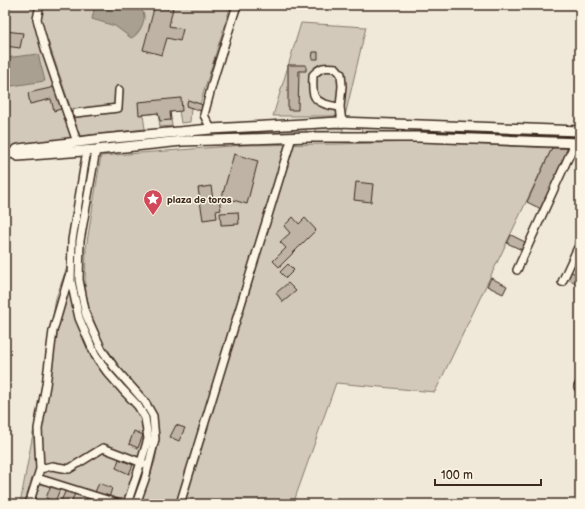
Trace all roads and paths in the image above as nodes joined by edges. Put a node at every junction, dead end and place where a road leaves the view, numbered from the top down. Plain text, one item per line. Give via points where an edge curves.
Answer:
1 (40, 5) edge
2 (237, 5) edge
3 (119, 90) dead end
4 (340, 106) junction
5 (76, 113) dead end
6 (342, 123) junction
7 (211, 129) junction
8 (580, 131) edge
9 (292, 137) junction
10 (78, 142) junction
11 (577, 143) edge
12 (92, 150) junction
13 (10, 153) edge
14 (580, 243) edge
15 (72, 269) junction
16 (517, 270) dead end
17 (562, 282) dead end
18 (141, 462) junction
19 (149, 465) junction
20 (40, 469) junction
21 (37, 478) junction
22 (29, 504) edge
23 (120, 504) edge
24 (127, 504) edge
25 (136, 504) edge
26 (180, 504) edge

1 - 10 street via 37,19 46,52
2 - 7 street via 204,115
3 - 5 street via 118,108
4 - 4 street via 341,74 336,68 319,69 314,75 316,99 330,106
4 - 6 street
6 - 7 main road
6 - 8 main road
7 - 10 main road
9 - 11 main road via 419,137
9 - 12 main road via 182,141
9 - 26 street
10 - 13 main road via 19,149
11 - 16 street
12 - 13 main road via 18,156
12 - 15 street via 72,240
12 - 19 street via 80,241 79,280 86,315 102,350 145,402 153,416 155,439
14 - 17 street
15 - 18 street via 71,281 79,318 96,354 107,372 138,406 145,418 148,439
15 - 20 street via 53,331 38,429
18 - 19 street
18 - 20 street via 103,448 69,469 52,466
18 - 24 street
19 - 25 street
20 - 21 street
21 - 22 street
21 - 23 street

